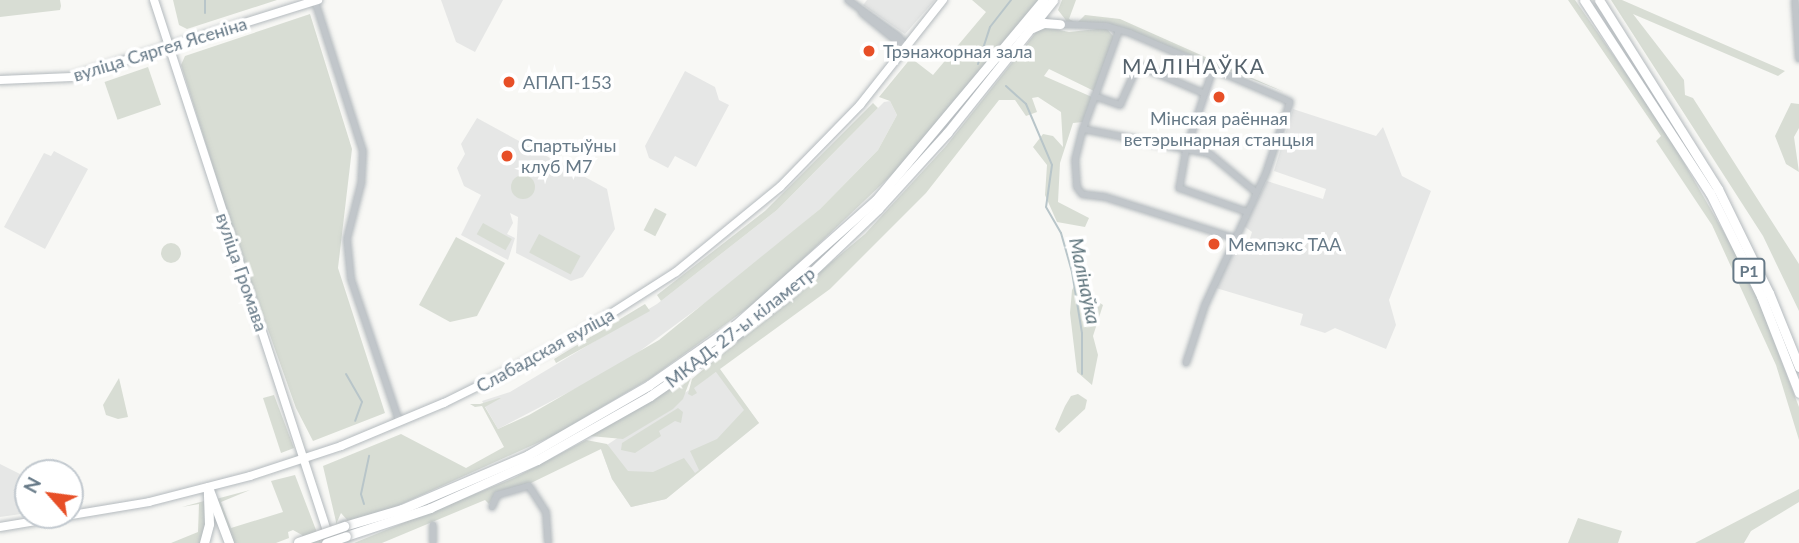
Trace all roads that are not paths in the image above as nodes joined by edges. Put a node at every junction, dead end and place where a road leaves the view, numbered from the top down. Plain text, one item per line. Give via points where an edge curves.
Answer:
1 (153, 0) edge
2 (848, 0) edge
3 (943, 0) edge
4 (1043, 0) edge
5 (1055, 0) edge
6 (1584, 0) edge
7 (1599, 0) edge
8 (1795, 0) edge
9 (316, 1) edge
10 (1060, 24) junction
11 (1029, 30) junction
12 (1119, 30) junction
13 (906, 48) junction
14 (167, 49) junction
15 (1799, 60) edge
16 (1213, 69) junction
17 (0, 80) edge
18 (1203, 93) junction
19 (1094, 96) junction
20 (962, 108) junction
21 (1083, 129) junction
22 (1186, 150) junction
23 (1257, 193) junction
24 (1247, 212) junction
25 (1234, 238) junction
26 (1186, 363) dead end
27 (1799, 366) edge
28 (1799, 393) edge
29 (399, 421) junction
30 (306, 458) junction
31 (208, 487) junction
32 (492, 507) dead end
33 (433, 526) dead end
34 (0, 527) edge
35 (345, 531) junction
36 (296, 542) edge
37 (204, 543) edge
38 (229, 543) edge
39 (329, 543) edge
40 (433, 543) edge
41 (548, 543) edge

1 - 14 main road, вуліца Громава
2 - 13 street
3 - 13 main road, Слабадская вуліца
4 - 20 highway
5 - 10 highway
5 - 11 highway
6 - 28 highway, Р1 via 1710,193 1761,296
7 - 27 highway, Р1 via 1713,180 1764,281
8 - 15 street
9 - 14 main road, вуліца Сяргея Ясеніна
9 - 29 street via 363,151 362,184 347,239 351,279
10 - 11 highway via 1044,23
10 - 12 street
11 - 20 highway
12 - 16 street
12 - 19 street
13 - 29 main road, Слабадская вуліца via 806,161 731,230 676,272 517,369
14 - 17 main road, вуліца Сяргея Ясеніна via 64,79
14 - 30 main road, вуліца Громава
16 - 18 street
16 - 23 street via 1290,102
18 - 19 street via 1138,65 1120,105
18 - 22 street
19 - 21 street
20 - 35 highway, МКАД, 27-ы кіламетр via 878,209 789,294 650,396 576,440 471,486
21 - 22 street
21 - 25 street via 1075,160 1082,194 1105,197
22 - 23 street via 1210,154
22 - 24 street via 1181,191
23 - 24 street
24 - 25 street
25 - 26 street
29 - 30 main road, Слабадская вуліца
30 - 31 main road, Слабадская вуліца
30 - 39 main road, вуліца Громава
31 - 34 main road, Слабадская вуліца
31 - 37 highway via 209,524
31 - 38 highway
32 - 41 street via 497,495 529,486 546,512
33 - 40 street
35 - 36 highway, bridge
35 - 39 highway, bridge

